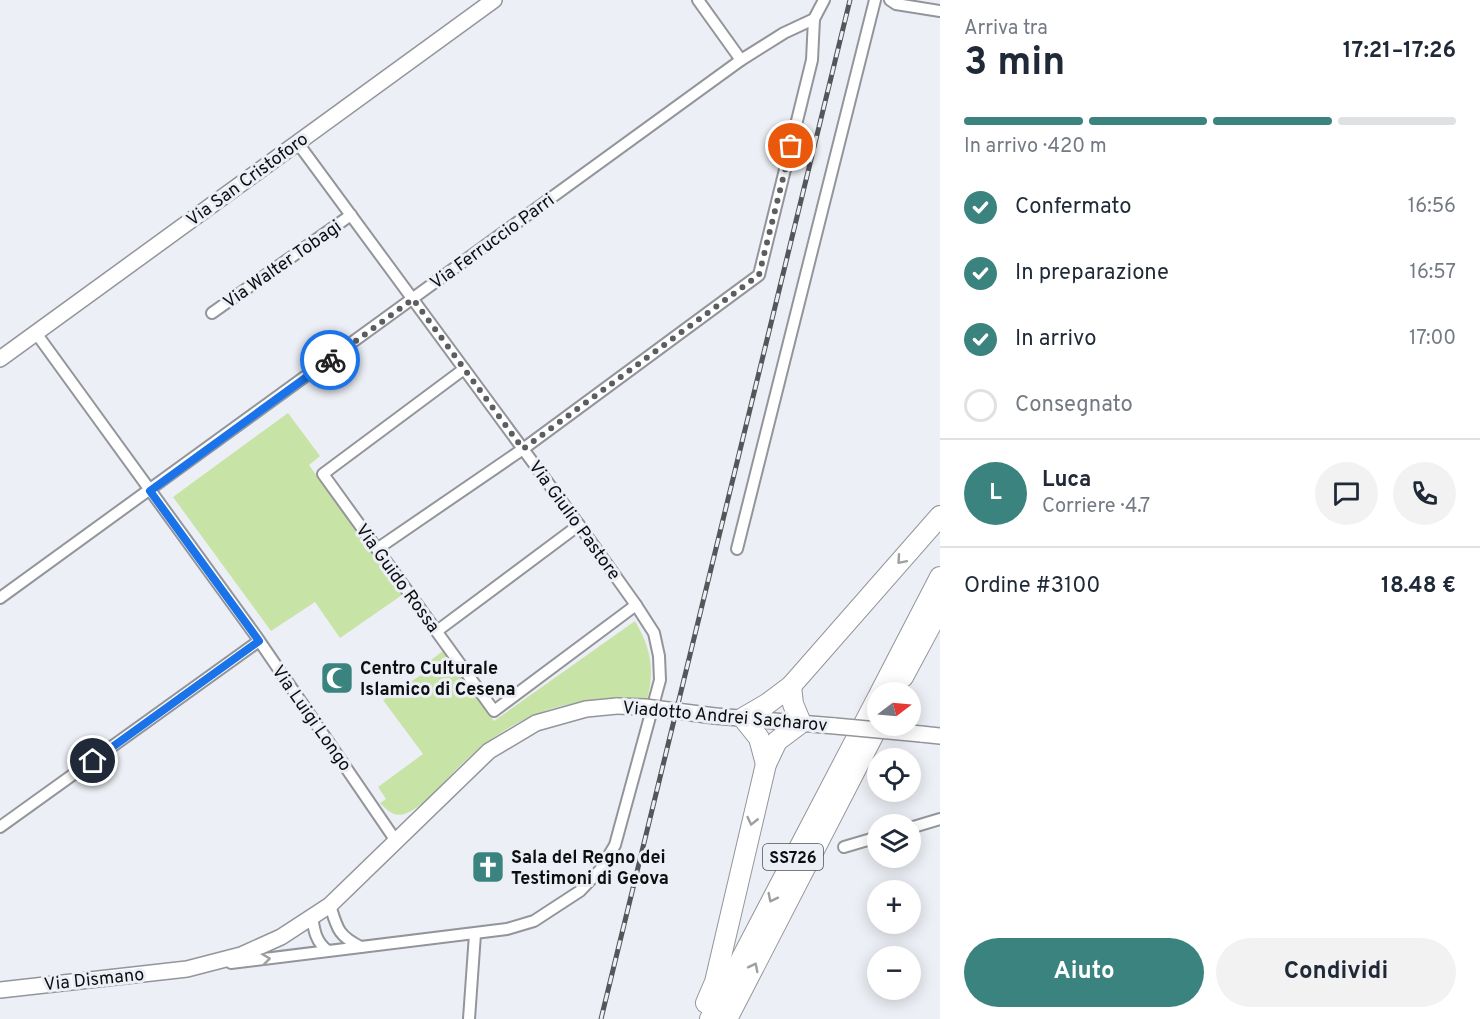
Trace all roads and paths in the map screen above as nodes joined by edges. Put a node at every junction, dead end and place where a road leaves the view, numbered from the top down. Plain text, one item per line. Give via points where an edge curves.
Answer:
1 (494, 0) edge
2 (698, 0) edge
3 (824, 0) edge
4 (875, 0) edge
5 (890, 0) edge
6 (940, 11) edge
7 (814, 19) junction
8 (741, 60) junction
9 (297, 142) junction
10 (351, 215) junction
11 (413, 299) junction
12 (212, 314) dead end
13 (36, 333) junction
14 (0, 359) edge
15 (464, 369) junction
16 (523, 449) junction
17 (150, 491) junction
18 (940, 516) edge
19 (579, 525) junction
20 (377, 549) junction
21 (737, 549) dead end
22 (940, 577) edge
23 (0, 598) edge
24 (636, 605) junction
25 (940, 608) edge
26 (940, 623) edge
27 (437, 631) junction
28 (259, 641) junction
29 (886, 682) edge
30 (900, 682) edge
31 (901, 682) edge
32 (791, 686) junction
33 (743, 718) junction
34 (867, 718) edge
35 (801, 723) junction
36 (873, 736) edge
37 (940, 736) edge
38 (766, 764) junction
39 (940, 819) edge
40 (921, 825) edge
41 (0, 827) edge
42 (867, 840) edge
43 (396, 841) junction
44 (844, 847) dead end
45 (330, 905) junction
46 (312, 916) junction
47 (534, 921) joint
48 (475, 934) junction
49 (361, 947) junction
50 (328, 951) junction
51 (187, 969) junction
52 (0, 990) edge
53 (469, 1019) edge
54 (699, 1019) edge
55 (711, 1019) edge
56 (727, 1019) edge

1 - 9 main road, Via San Cristoforo
2 - 8 street
3 - 7 street
4 - 21 street
5 - 6 street
7 - 8 street, Via Ferruccio Parri
7 - 16 street via 812,60 759,275
8 - 11 street, Via Ferruccio Parri
9 - 10 street, Via Giulio Pastore
9 - 13 main road, Via San Cristoforo
10 - 11 street, Via Giulio Pastore
10 - 12 street, Via Walter Tobagi
11 - 15 street, Via Giulio Pastore
11 - 17 street, Via Ferruccio Parri
13 - 14 main road, Via San Cristoforo
13 - 17 street, Via Luigi Longo
15 - 16 street, Via Giulio Pastore
15 - 20 street, Via Guido Rossa via 323,474
16 - 19 street, Via Giulio Pastore
16 - 20 street
17 - 23 street, Via Ferruccio Parri
17 - 28 street, Via Luigi Longo
18 -> 32 highway
19 - 24 street, Via Giulio Pastore
19 - 27 street
20 - 27 street, Via Guido Rossa
22 - 29 highway
24 - 27 street, Via Guido Rossa via 494,711
24 - 47 street, Via Giulio Pastore via 654,633 660,680 615,845 600,870 580,891
25 - 30 highway
26 - 31 highway
28 - 41 street
28 - 43 street, Via Luigi Longo
32 - 33 highway
32 - 35 highway
33 - 35 main road, Viadotto Andrei Sacharov
33 - 38 highway via 759,738
33 - 43 main road, Viadotto Andrei Sacharov, bridge via 617,706 586,709 536,723 489,751
34 -> 55 highway, SS726
35 - 37 main road, Viadotto Andrei Sacharov, bridge
35 - 38 highway via 777,741
56 -> 36 highway, SS726
38 -> 54 highway via 715,981
39 - 40 street
42 - 44 street
43 - 45 main road, Viadotto Andrei Sacharov
45 - 46 main road, Via Dismano
45 - 49 street via 345,940
46 - 50 street via 314,932
46 - 51 main road, Via Dismano via 281,937 241,955
47 - 48 street, Via Dismano
48 - 49 street, Via Dismano
48 - 53 street
49 - 50 street, Via Dismano
51 -> 50 street, Via Dismano
51 - 52 main road, Via Dismano

